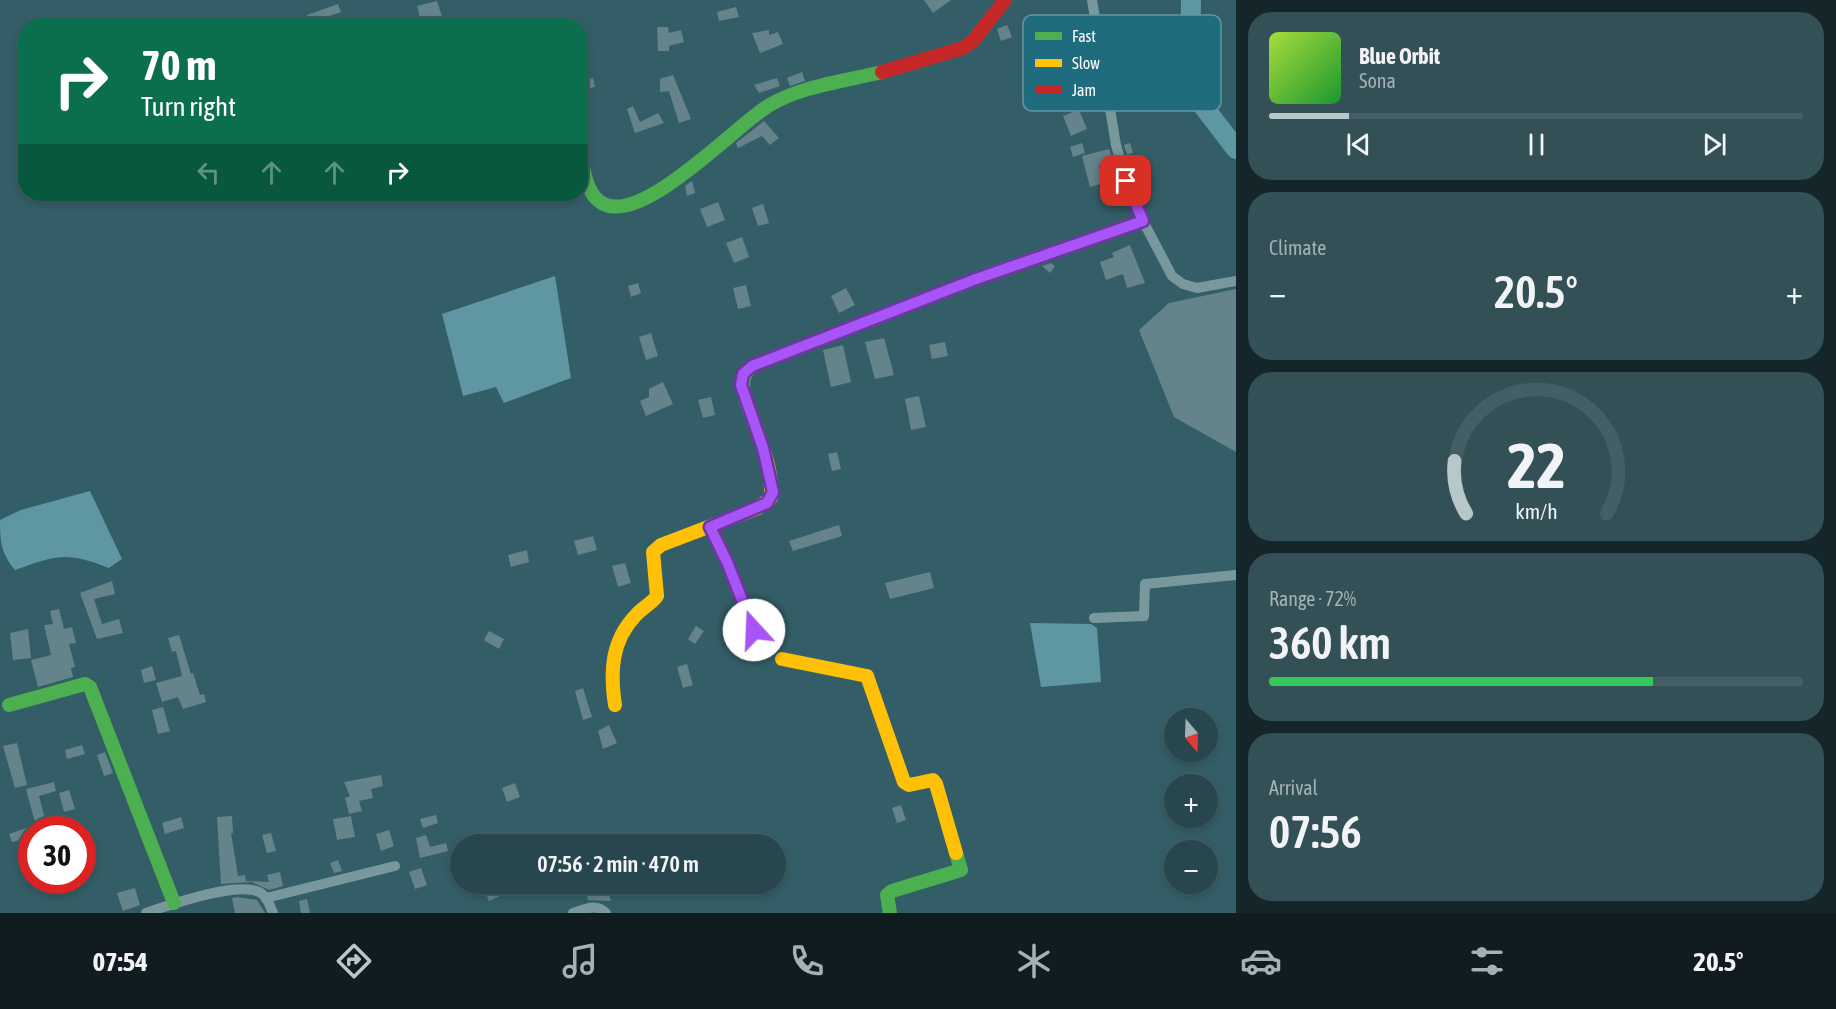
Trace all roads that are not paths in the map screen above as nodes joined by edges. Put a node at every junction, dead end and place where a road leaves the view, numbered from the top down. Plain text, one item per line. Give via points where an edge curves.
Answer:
1 (1005, 0) edge
2 (1092, 0) edge
3 (1094, 15) edge
4 (1110, 111) edge
5 (588, 179) edge
6 (1143, 221) junction
7 (1236, 281) edge
8 (710, 527) junction
9 (1236, 574) edge
10 (1094, 618) dead end
11 (762, 651) dead end
12 (782, 659) dead end
13 (9, 705) dead end
14 (615, 705) dead end
15 (396, 867) dead end
16 (266, 898) junction
17 (174, 903) junction
18 (146, 913) edge
19 (273, 913) edge
20 (573, 913) edge
21 (606, 913) edge
22 (890, 913) edge

1 - 5 street via 963,48 796,94 766,106 693,169 643,199 615,206 599,203
2 - 3 street
4 - 6 street via 1126,181
6 - 7 street via 1172,276 1183,284 1197,288
6 - 8 street via 982,277 752,366 743,374 741,385 763,448 773,492 767,503
8 - 11 street
8 - 14 street via 652,552 657,596 632,619 614,650 610,665
9 - 10 street via 1145,584 1144,616
12 - 22 street via 867,676 904,782 909,786 933,780 936,784 961,870 892,891 887,895
13 - 17 street via 85,684 90,687
15 - 16 street
16 - 17 street via 246,889
16 - 19 street
17 - 18 street
20 - 21 street via 591,907

